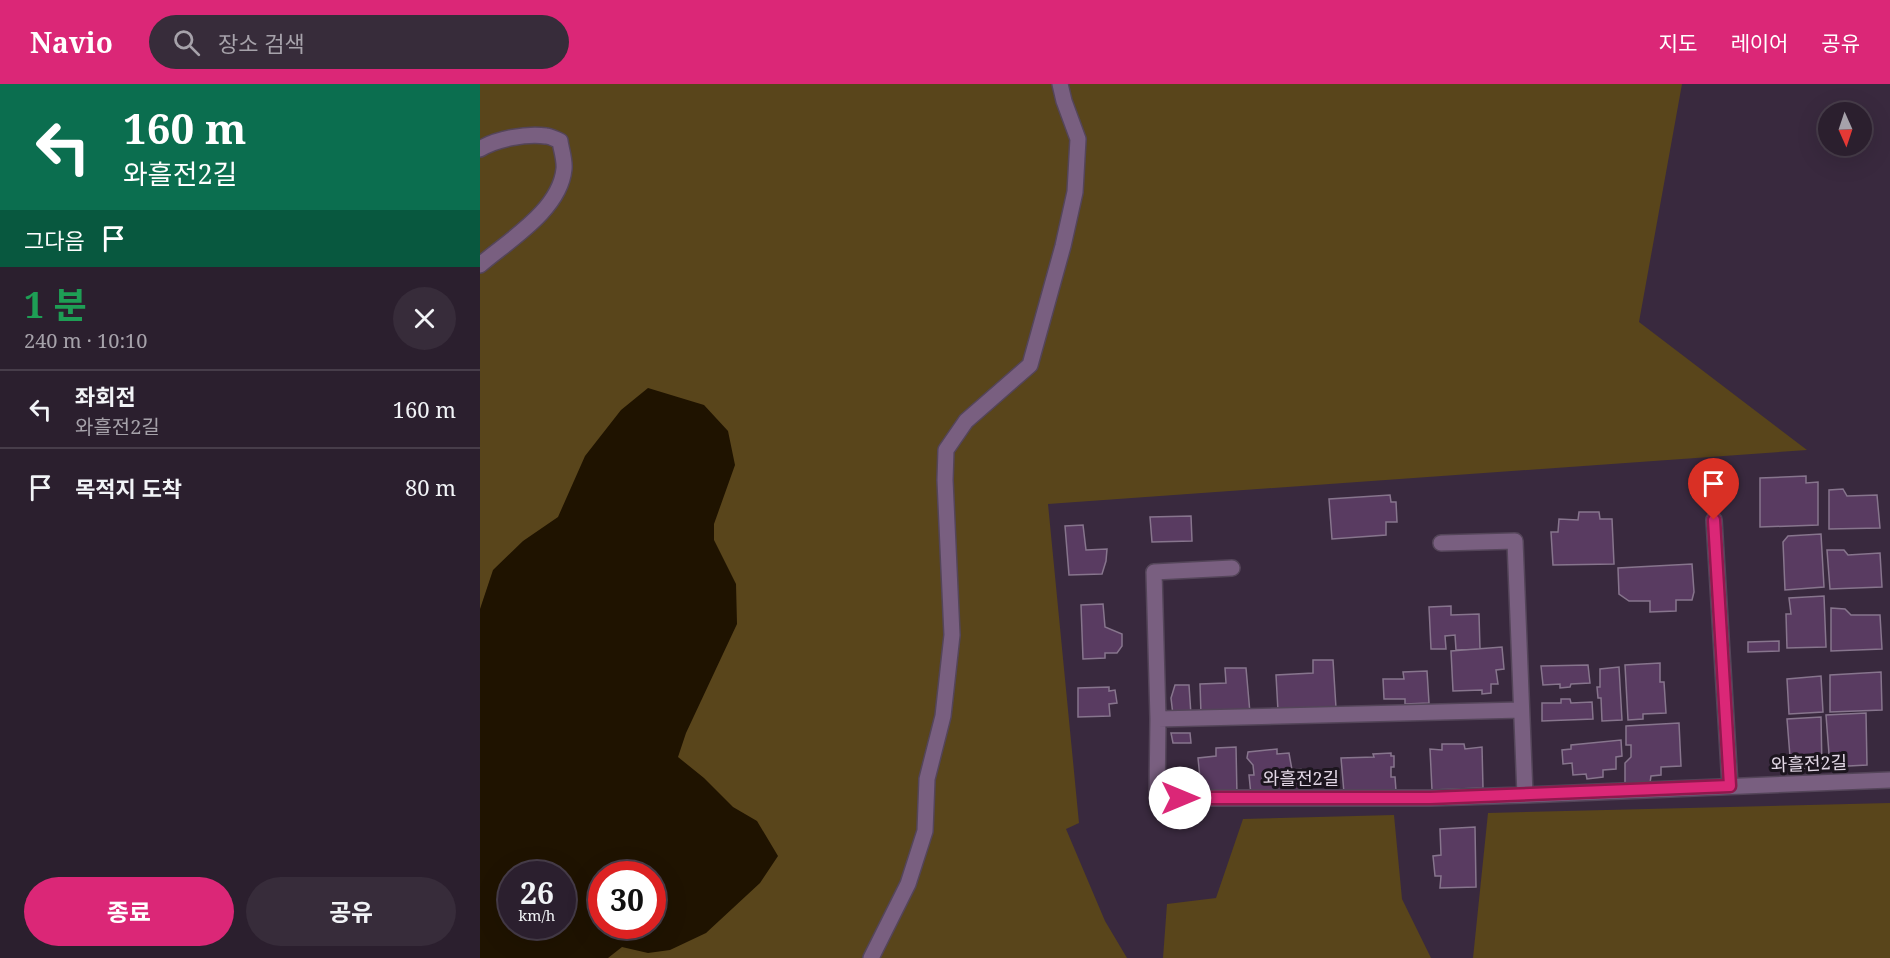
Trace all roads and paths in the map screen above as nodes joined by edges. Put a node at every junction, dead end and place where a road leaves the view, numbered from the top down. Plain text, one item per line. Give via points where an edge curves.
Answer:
1 (1060, 84) edge
2 (480, 149) edge
3 (480, 265) edge
4 (1714, 520) dead end
5 (1441, 543) dead end
6 (1232, 568) dead end
7 (1521, 710) junction
8 (1158, 719) junction
9 (1890, 780) edge
10 (1730, 786) junction
11 (1525, 795) junction
12 (871, 958) edge

1 - 12 street via 1078,139 1075,192 1030,365 966,421 946,450 952,634 943,716 927,779 925,831 908,884
2 - 3 street via 491,142 547,136 560,141 565,167 560,187 547,209
4 - 10 street
5 - 7 street via 1515,541
6 - 8 street, 와흘전2길 via 1154,572
7 - 8 street
7 - 11 street
8 - 11 street, 와흘전2길 via 1157,798
9 - 10 street, 와흘전2길
10 - 11 street, 와흘전2길

